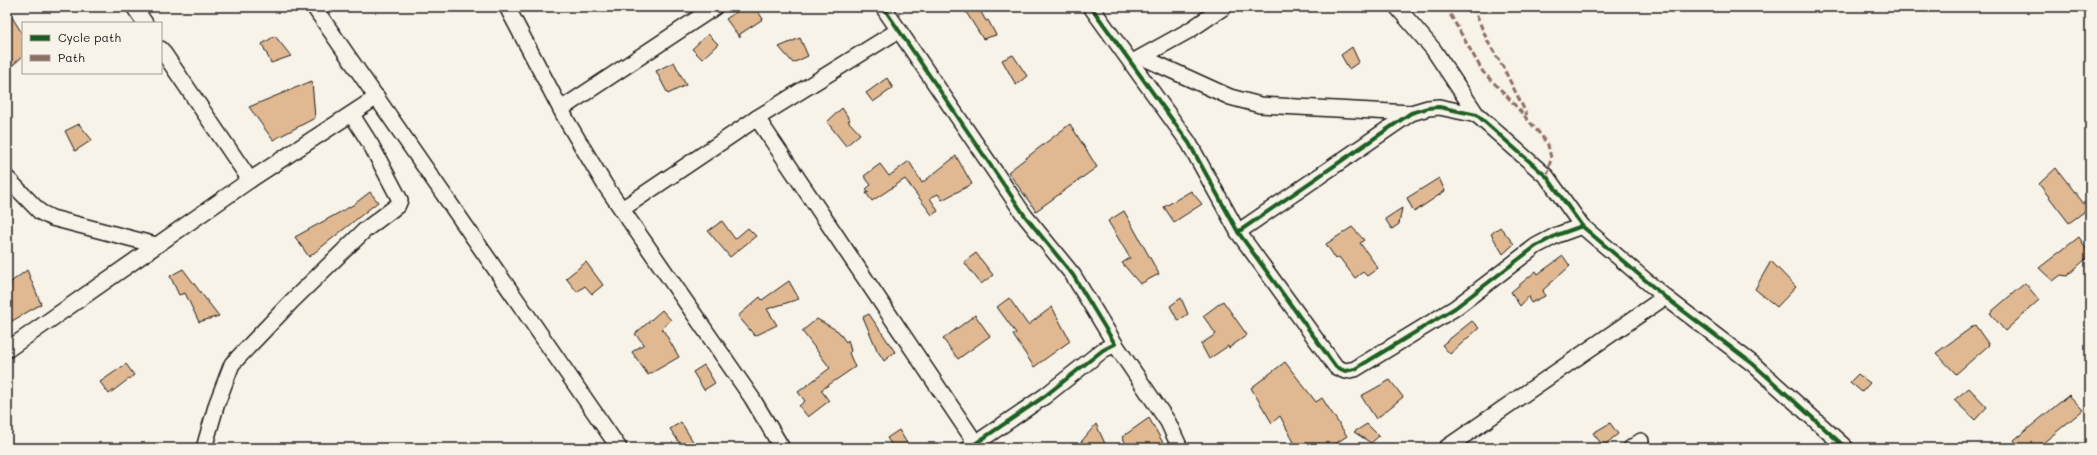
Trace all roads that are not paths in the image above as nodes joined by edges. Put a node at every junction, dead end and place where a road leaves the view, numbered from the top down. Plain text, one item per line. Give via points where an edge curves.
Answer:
1 (134, 7) edge
2 (314, 7) edge
3 (507, 7) edge
4 (715, 7) edge
5 (882, 7) edge
6 (1091, 7) edge
7 (1224, 7) edge
8 (1397, 7) edge
9 (144, 22) edge
10 (899, 30) junction
11 (162, 51) edge
12 (1137, 60) junction
13 (377, 97) junction
14 (561, 109) junction
15 (1411, 113) junction
16 (352, 115) junction
17 (1477, 115) junction
18 (757, 118) junction
19 (7, 178) edge
20 (250, 180) junction
21 (622, 209) junction
22 (1582, 226) junction
23 (1238, 232) junction
24 (156, 245) junction
25 (1665, 297) junction
26 (1115, 344) junction
27 (7, 350) edge
28 (974, 446) edge
29 (204, 448) edge
30 (619, 448) edge
31 (782, 448) edge
32 (1180, 448) edge
33 (1446, 448) edge
34 (1846, 448) edge

1 - 9 street
2 - 13 street
3 - 14 street
4 - 14 street
5 - 10 street
6 - 12 street
7 - 12 street
8 - 17 street via 1441,59
10 - 18 street
10 - 26 street via 1025,216 1073,275
11 - 20 street
12 - 15 street via 1260,106
12 - 23 street via 1189,143
13 - 16 street
13 - 30 street
14 - 21 street via 605,185
15 - 17 street via 1439,107
15 - 23 street
16 - 20 street
16 - 29 street via 400,200 398,205 365,230 232,364
17 - 22 street via 1547,177
18 - 21 street
18 - 28 street
19 - 24 street via 40,212 52,218
20 - 24 street
21 - 31 street via 752,398
22 - 23 street via 1556,234 1536,246 1455,308 1355,369 1345,371 1336,367
22 - 25 street
24 - 27 street
25 - 33 street
25 - 34 street via 1753,364
26 - 28 street via 1103,350 1045,396
26 - 32 street via 1168,422

